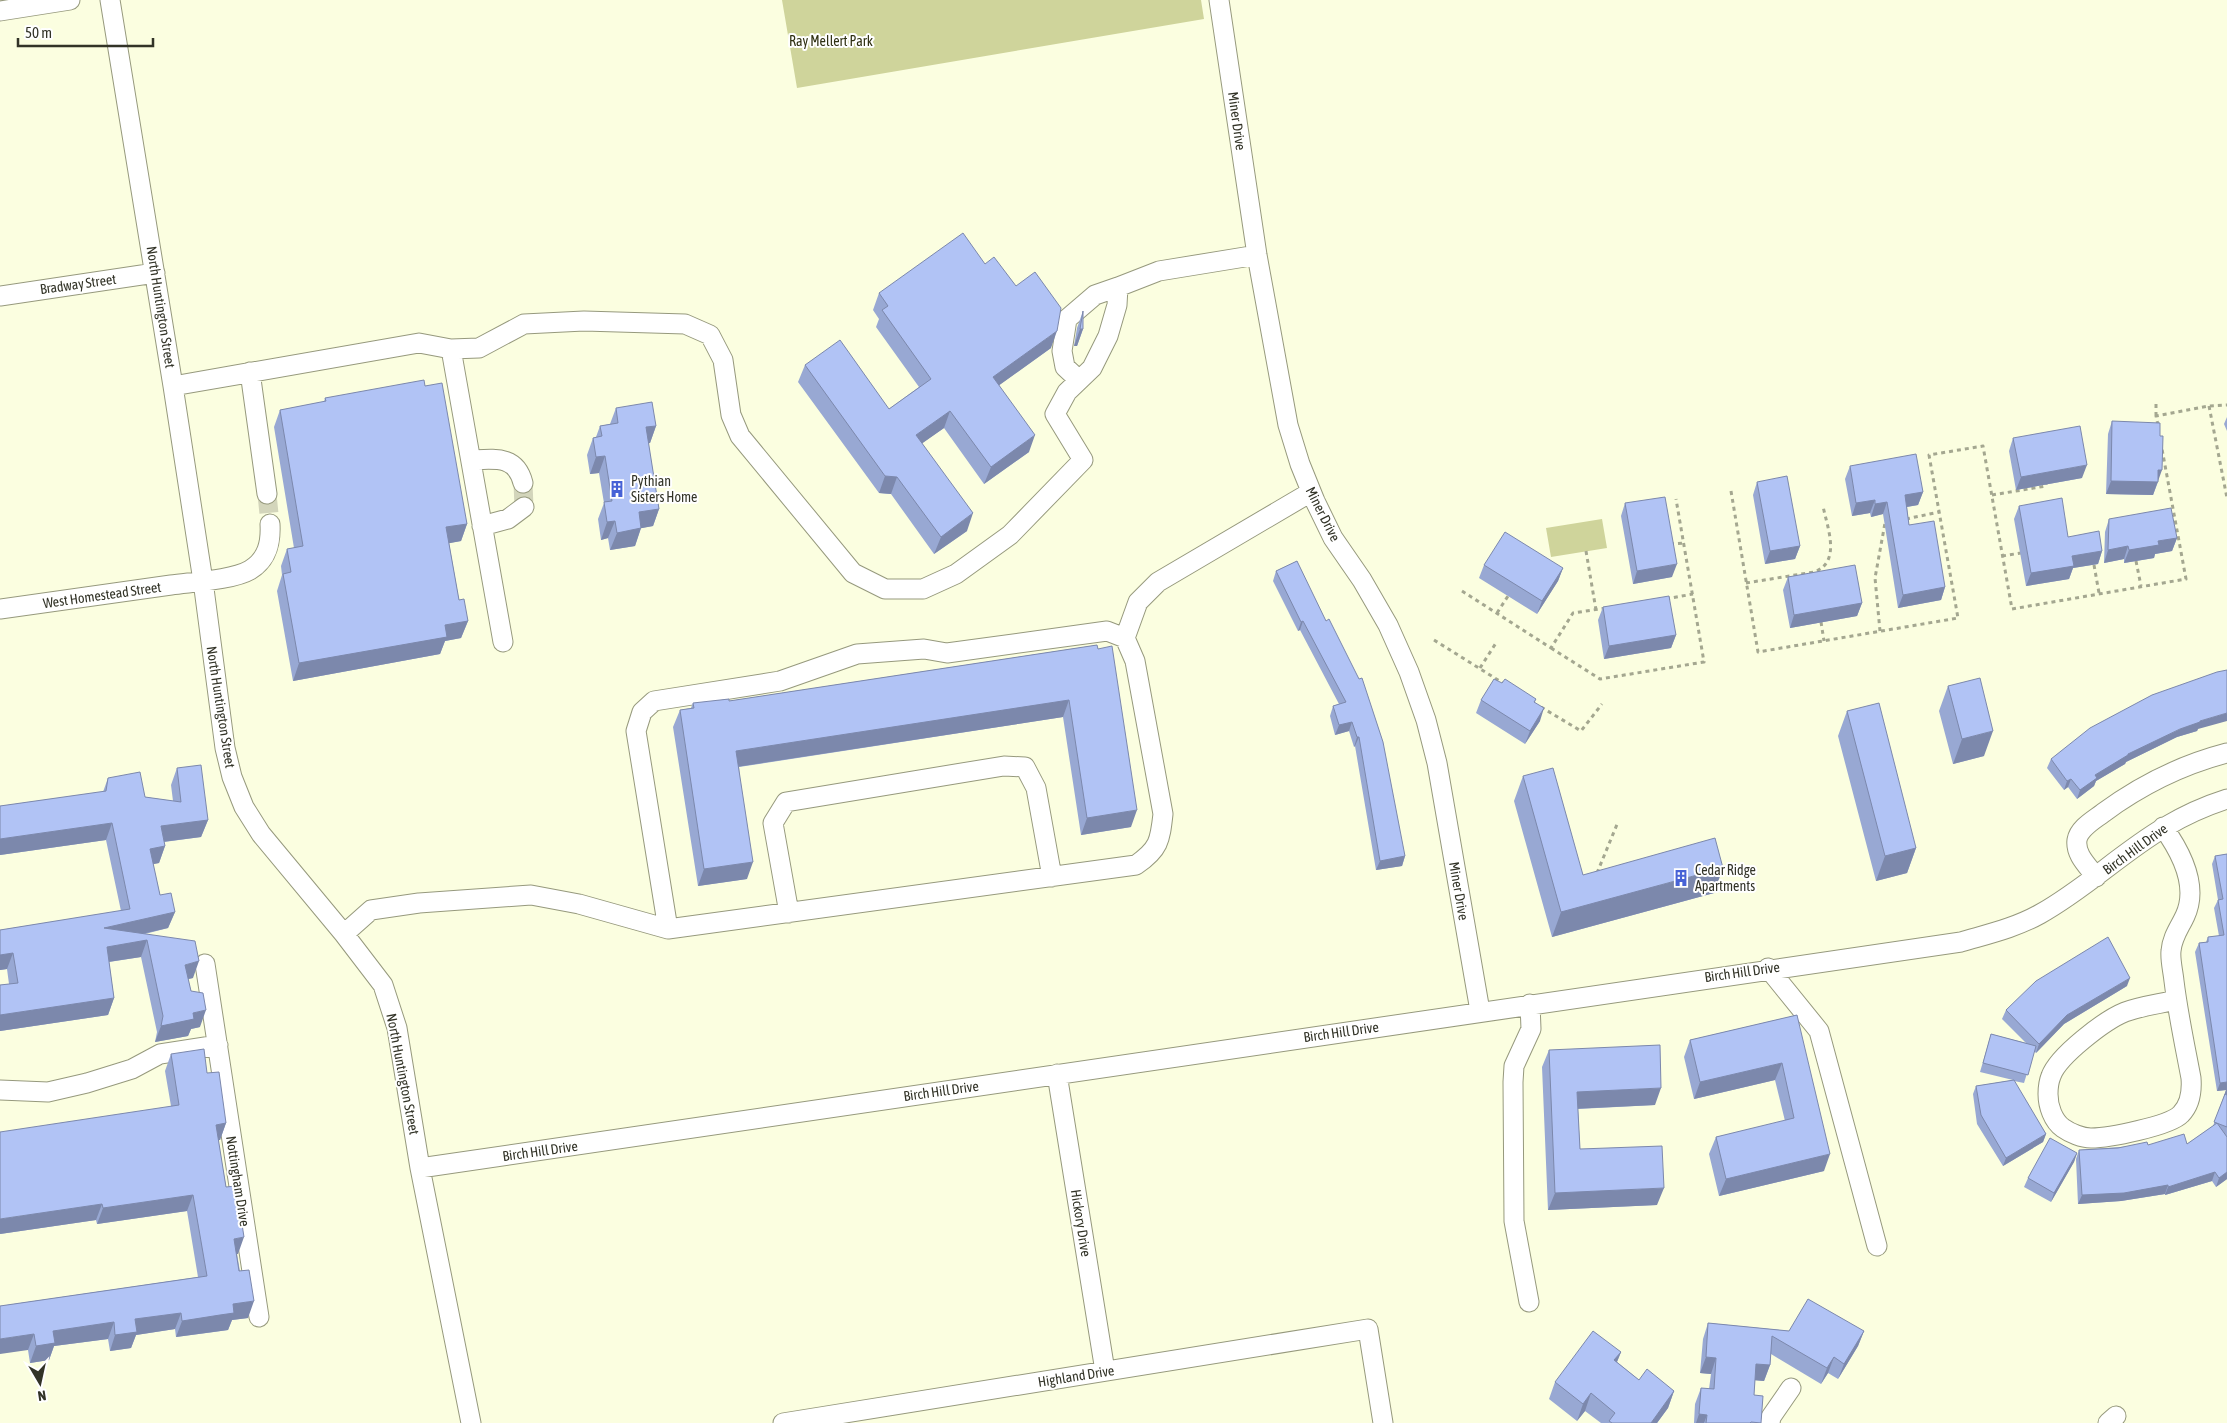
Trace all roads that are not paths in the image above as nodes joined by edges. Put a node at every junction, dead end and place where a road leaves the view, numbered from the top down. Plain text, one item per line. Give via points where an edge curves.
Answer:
1 (70, 0) edge
2 (110, 0) edge
3 (1219, 0) edge
4 (0, 11) edge
5 (1257, 256) junction
6 (155, 273) junction
7 (1118, 287) junction
8 (0, 296) edge
9 (451, 349) junction
10 (250, 372) junction
11 (1079, 380) junction
12 (173, 386) junction
13 (471, 460) junction
14 (522, 483) tunnel mouth
15 (1311, 492) junction
16 (267, 494) tunnel mouth
17 (524, 507) dead end
18 (270, 524) tunnel mouth
19 (482, 526) junction
20 (204, 581) junction
21 (0, 609) edge
22 (1125, 638) junction
23 (503, 642) dead end
24 (2227, 753) edge
25 (2227, 799) edge
26 (2164, 827) junction
27 (1052, 877) junction
28 (2096, 877) junction
29 (789, 913) junction
30 (668, 929) junction
31 (344, 934) junction
32 (205, 964) dead end
33 (1768, 968) junction
34 (2176, 1000) junction
35 (1530, 1004) junction
36 (1480, 1011) junction
37 (218, 1045) junction
38 (1057, 1074) junction
39 (0, 1090) edge
40 (420, 1168) junction
41 (1877, 1246) dead end
42 (1529, 1302) dead end
43 (259, 1316) dead end
44 (1105, 1371) junction
45 (1791, 1388) dead end
46 (471, 1423) edge
47 (783, 1423) edge
48 (1383, 1423) edge
49 (1770, 1423) edge

1 - 4 street
2 - 6 street, North Huntington Street
3 - 5 street, Miner Drive
5 - 7 street via 1159,271
5 - 15 street, Miner Drive via 1288,425
6 - 8 street, Bradway Street
6 - 12 street, North Huntington Street
7 - 11 street via 1117,305 1108,336 1092,368
7 - 11 street via 1095,296 1067,319 1062,351 1065,367
9 - 10 street via 419,344
9 - 11 street via 479,348 524,324 584,321 685,324 710,335 723,360 731,415 740,436 853,573 885,589 923,589 956,574 1010,535 1083,460 1055,414 1067,392
9 - 13 street
10 - 12 street
10 - 16 street
12 - 20 street, North Huntington Street
13 - 14 street via 511,462 520,472
13 - 19 street
15 - 22 street via 1158,582 1138,602
15 - 36 street, Miner Drive via 1333,538 1388,625 1426,720 1437,763
17 - 19 street via 508,519
18 - 20 street, West Homestead Street via 271,540 260,562 249,570
19 - 23 street
20 - 21 street, West Homestead Street
20 - 31 street, North Huntington Street via 225,748 232,776 244,806 261,834
22 - 27 street via 1136,661 1163,814 1160,837 1152,854 1136,865
22 - 30 street via 1107,632 947,653 924,649 857,654 780,681 654,701 642,712 636,731
24 - 28 street via 2164,775 2131,793 2086,826 2078,835 2077,849
25 - 26 street, Birch Hill Drive
26 - 28 street, Birch Hill Drive
26 - 34 street via 2181,857 2190,884 2186,914 2171,952
27 - 29 street
27 - 29 street via 1036,788 1025,767 1004,766 786,802 773,823
28 - 33 street, Birch Hill Drive via 2040,914 2000,931 1961,942
29 - 30 street
30 - 31 street via 579,904 531,895 419,902 371,910
31 - 40 street, North Huntington Street via 383,985 397,1028
32 - 37 street, Nottingham Drive
33 - 35 street, Birch Hill Drive
33 - 41 street via 1819,1031
34 - 34 street via 2192,1091 2182,1113 2172,1122 2159,1126 2091,1138 2061,1127 2052,1116 2048,1100 2051,1075 2060,1060 2123,1013
35 - 36 street, Birch Hill Drive
35 - 42 street via 1531,1029 1514,1066 1512,1082 1514,1221
36 - 38 street, Birch Hill Drive
37 - 39 street via 160,1054 132,1069 48,1092
37 - 43 street, Nottingham Drive
38 - 40 street, Birch Hill Drive
38 - 44 street, Hickory Drive
40 - 46 street, North Huntington Street
44 - 47 street, Highland Drive
44 - 48 street, Highland Drive via 1368,1329
45 - 49 street

